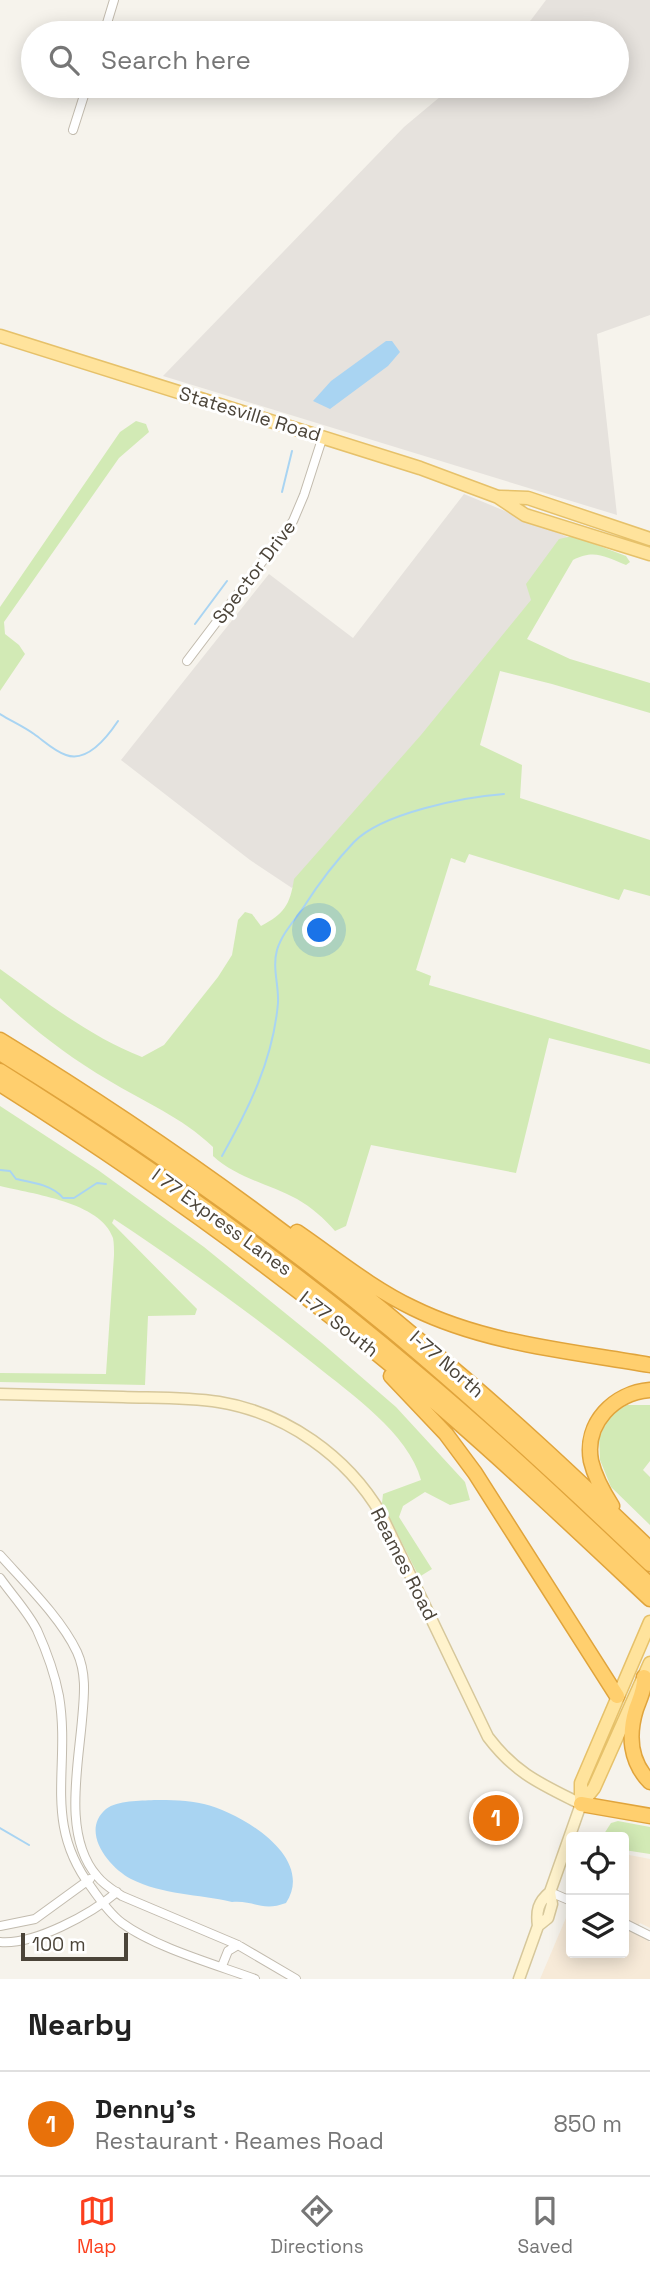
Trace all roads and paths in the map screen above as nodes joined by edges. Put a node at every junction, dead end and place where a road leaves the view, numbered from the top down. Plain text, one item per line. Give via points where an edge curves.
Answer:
1 (114, 0) edge
2 (108, 21) edge
3 (83, 98) edge
4 (73, 130) dead end
5 (0, 335) edge
6 (323, 436) junction
7 (498, 497) junction
8 (650, 539) edge
9 (650, 554) edge
10 (187, 662) dead end
11 (0, 1040) edge
12 (0, 1053) edge
13 (0, 1071) edge
14 (0, 1084) edge
15 (231, 1195) junction
16 (341, 1325) junction
17 (650, 1365) edge
18 (650, 1390) edge
19 (0, 1394) edge
20 (622, 1522) junction
21 (650, 1549) edge
22 (0, 1555) edge
23 (650, 1564) edge
24 (0, 1578) edge
25 (650, 1585) edge
26 (650, 1599) edge
27 (647, 1628) edge
28 (647, 1670) edge
29 (617, 1696) junction
30 (650, 1783) edge
31 (581, 1804) junction
32 (650, 1816) edge
33 (95, 1875) junction
34 (87, 1882) junction
35 (117, 1892) junction
36 (550, 1892) junction
37 (566, 1899) edge
38 (103, 1904) junction
39 (0, 1926) edge
40 (629, 1926) edge
41 (650, 1936) edge
42 (0, 1942) edge
43 (238, 1945) junction
44 (222, 1966) junction
45 (255, 1979) edge
46 (296, 1979) edge
47 (519, 1979) edge

1 - 2 street
3 - 4 street
5 - 6 main road, Statesville Road
6 - 7 main road, Statesville Road
6 - 10 street, Spector Drive via 293,521
7 - 8 main road, Statesville Road via 528,498
7 - 9 main road, Statesville Road via 524,515
11 - 15 highway
12 - 23 highway, I 77 Express Lanes via 181,1172 341,1290 494,1419
13 - 25 highway, I 77 Express Lanes via 172,1185 331,1303 476,1423
14 - 16 highway, I-77 South via 166,1194
15 - 17 highway via 248,1197 372,1285 433,1317 484,1335
15 - 20 highway, I-77 North via 427,1346
16 - 26 highway, I-77 South via 469,1432
16 - 29 highway via 461,1453
18 - 20 highway via 614,1402 601,1415 591,1438 594,1471
19 - 31 main road, Reames Road via 221,1402 267,1415 305,1435 348,1470 377,1508 488,1737 514,1767
20 - 21 highway, I-77 North
22 - 33 street via 52,1614 77,1652 85,1686 75,1823 83,1854
24 - 34 street via 36,1629 52,1672 62,1735 63,1821 70,1854
27 - 29 main road
28 - 30 highway via 633,1721 632,1745 637,1765
28 - 31 main road via 594,1788
29 - 31 main road via 581,1783
31 - 32 highway
31 - 36 main road
33 - 34 street
33 - 35 street
34 - 38 street
34 - 39 street via 35,1919
35 - 38 street
35 - 43 street
36 - 37 street
36 - 47 main road via 548,1918 538,1926
38 - 42 street via 37,1936
38 - 44 street via 122,1923 157,1942
40 - 41 street
43 - 44 street via 228,1951
43 - 46 street
44 - 45 street

